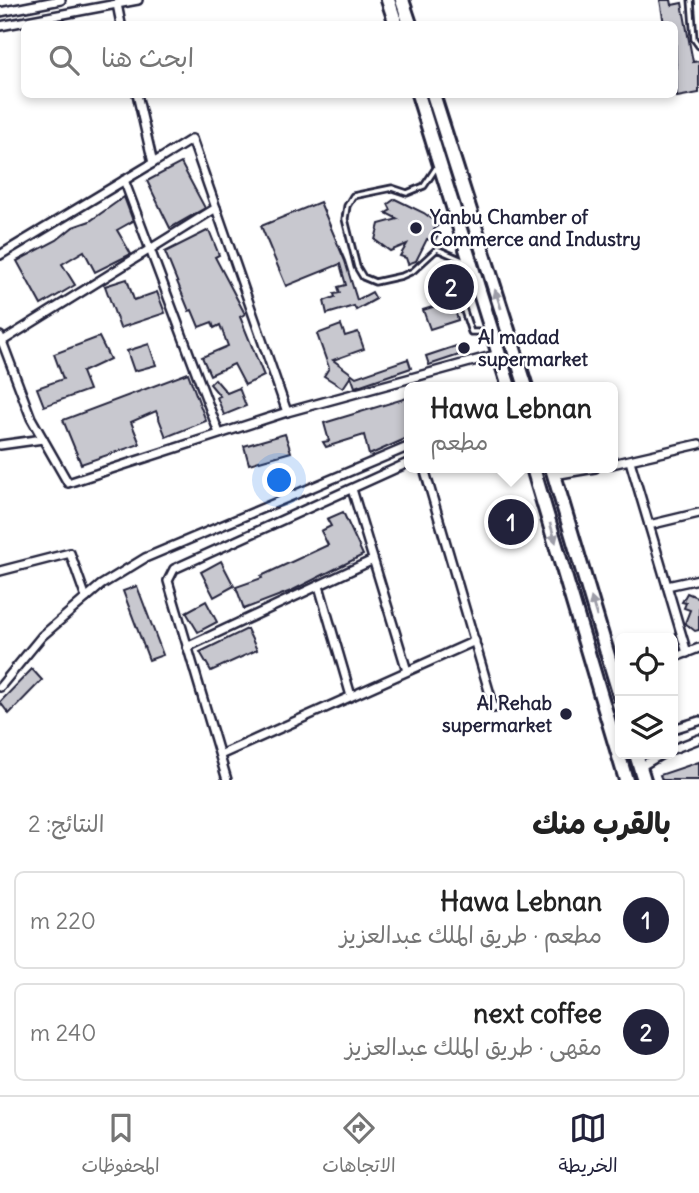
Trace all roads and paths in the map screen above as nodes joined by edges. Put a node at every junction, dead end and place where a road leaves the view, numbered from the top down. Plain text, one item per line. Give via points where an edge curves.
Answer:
1 (61, 0) edge
2 (138, 0) edge
3 (388, 0) edge
4 (402, 0) edge
5 (691, 0) edge
6 (33, 3) edge
7 (117, 4) junction
8 (0, 12) edge
9 (27, 21) edge
10 (120, 21) edge
11 (395, 21) edge
12 (409, 21) edge
13 (21, 22) edge
14 (0, 26) edge
15 (699, 46) edge
16 (138, 98) edge
17 (419, 98) edge
18 (434, 98) edge
19 (153, 163) junction
20 (440, 163) junction
21 (124, 180) junction
22 (216, 208) junction
23 (150, 249) junction
24 (0, 255) edge
25 (473, 268) junction
26 (494, 333) junction
27 (1, 339) edge
28 (499, 354) junction
29 (507, 382) edge
30 (524, 382) edge
31 (287, 412) junction
32 (219, 433) junction
33 (43, 439) junction
34 (699, 444) edge
35 (0, 445) edge
36 (404, 449) edge
37 (630, 461) junction
38 (618, 463) edge
39 (404, 465) edge
40 (425, 473) edge
41 (534, 473) edge
42 (553, 473) edge
43 (352, 489) junction
44 (699, 513) edge
45 (649, 525) junction
46 (373, 560) junction
47 (0, 571) edge
48 (699, 579) edge
49 (319, 586) junction
50 (667, 586) junction
51 (86, 598) junction
52 (475, 641) junction
53 (187, 647) junction
54 (699, 648) edge
55 (687, 653) junction
56 (678, 656) edge
57 (615, 669) edge
58 (407, 671) junction
59 (0, 687) edge
60 (351, 696) junction
61 (494, 708) dead end
62 (699, 721) edge
63 (678, 727) edge
64 (699, 739) edge
65 (678, 747) edge
66 (220, 755) junction
67 (657, 759) edge
68 (642, 774) edge
69 (227, 780) edge
70 (626, 780) edge

1 - 6 street
2 - 7 street
3 - 11 highway
4 - 12 highway
5 - 15 lane via 694,39
6 - 8 street
7 - 9 street
7 - 10 street
13 - 14 street
16 - 19 street
17 - 20 highway
30 -> 18 highway
19 - 21 street
19 - 22 street via 192,139
20 - 25 highway
20 - 25 lane via 424,186 407,193 392,188 353,196 345,219 357,267 363,277 375,282 413,271 437,249
21 - 23 street
21 - 24 street
22 - 23 street
22 - 31 street
23 - 27 street
23 - 32 street
25 - 26 highway
25 - 26 lane via 458,293 461,304 471,332
26 - 28 highway
27 - 33 street
28 - 29 highway
28 - 31 street
31 - 32 street
32 - 33 street via 68,483
33 - 35 street
34 - 37 street
36 - 51 street via 145,558
37 - 38 street
37 - 45 street
39 - 43 street
40 - 52 street
41 -> 70 highway
57 -> 42 highway
43 - 46 street
43 - 53 street via 174,569 168,581
44 - 45 street
45 - 50 street
46 - 49 street
46 - 58 street
47 - 51 street via 70,553
48 - 50 street
49 - 53 street
49 - 60 street
50 - 55 street
51 - 59 street via 42,636
52 - 58 street
52 - 61 street
53 - 66 street
54 - 55 street
55 - 56 street
58 - 60 street
60 - 66 street
62 - 63 street
64 - 65 street
66 - 69 street
67 - 68 street

